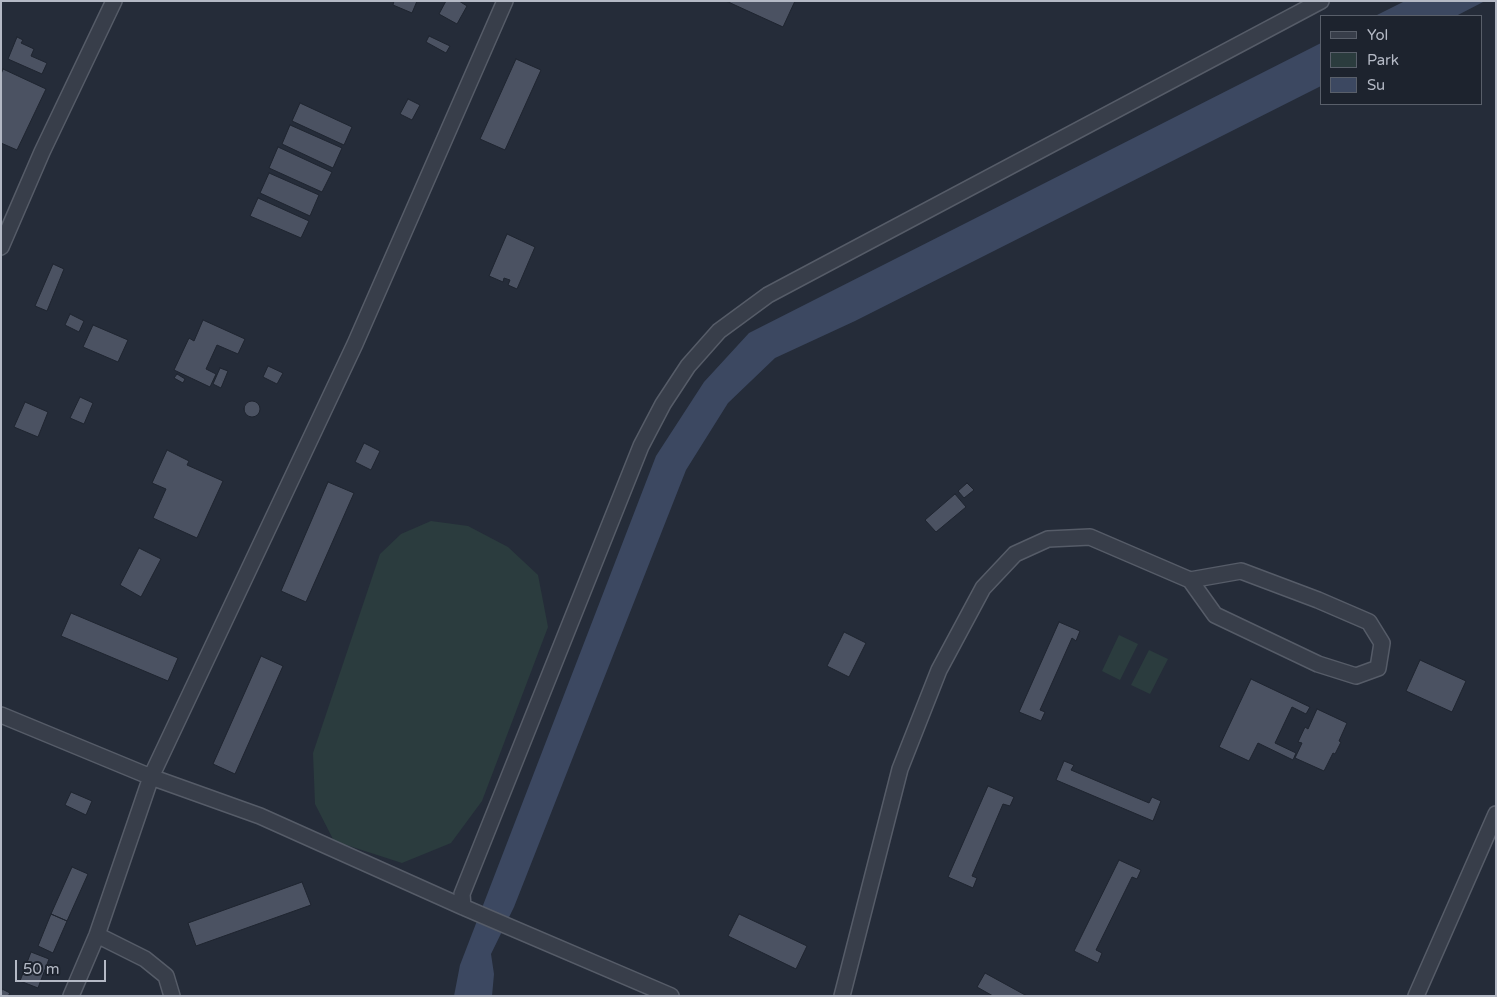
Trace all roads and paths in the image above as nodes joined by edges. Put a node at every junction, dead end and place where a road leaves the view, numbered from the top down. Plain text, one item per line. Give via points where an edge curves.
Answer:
1 (114, 1) edge
2 (505, 1) edge
3 (1321, 1) edge
4 (1, 247) edge
5 (1190, 580) junction
6 (1, 715) edge
7 (151, 777) junction
8 (1496, 814) edge
9 (463, 907) junction
10 (97, 935) junction
11 (71, 996) edge
12 (172, 996) edge
13 (671, 996) edge
14 (842, 996) edge
15 (1416, 996) edge

1 - 4 lane
2 - 7 lane via 355,344
3 - 9 lane via 768,295 719,331 688,366 641,446 462,894
5 - 5 lane via 1216,615 1318,664 1356,676 1378,668 1382,643 1369,622 1241,570
5 - 14 lane via 1090,537 1048,539 1015,554 983,588 938,670 900,769
6 - 7 lane
7 - 9 lane via 260,816
7 - 10 lane
8 - 15 lane
9 - 13 lane
10 - 11 lane
10 - 12 lane via 146,959 166,976

